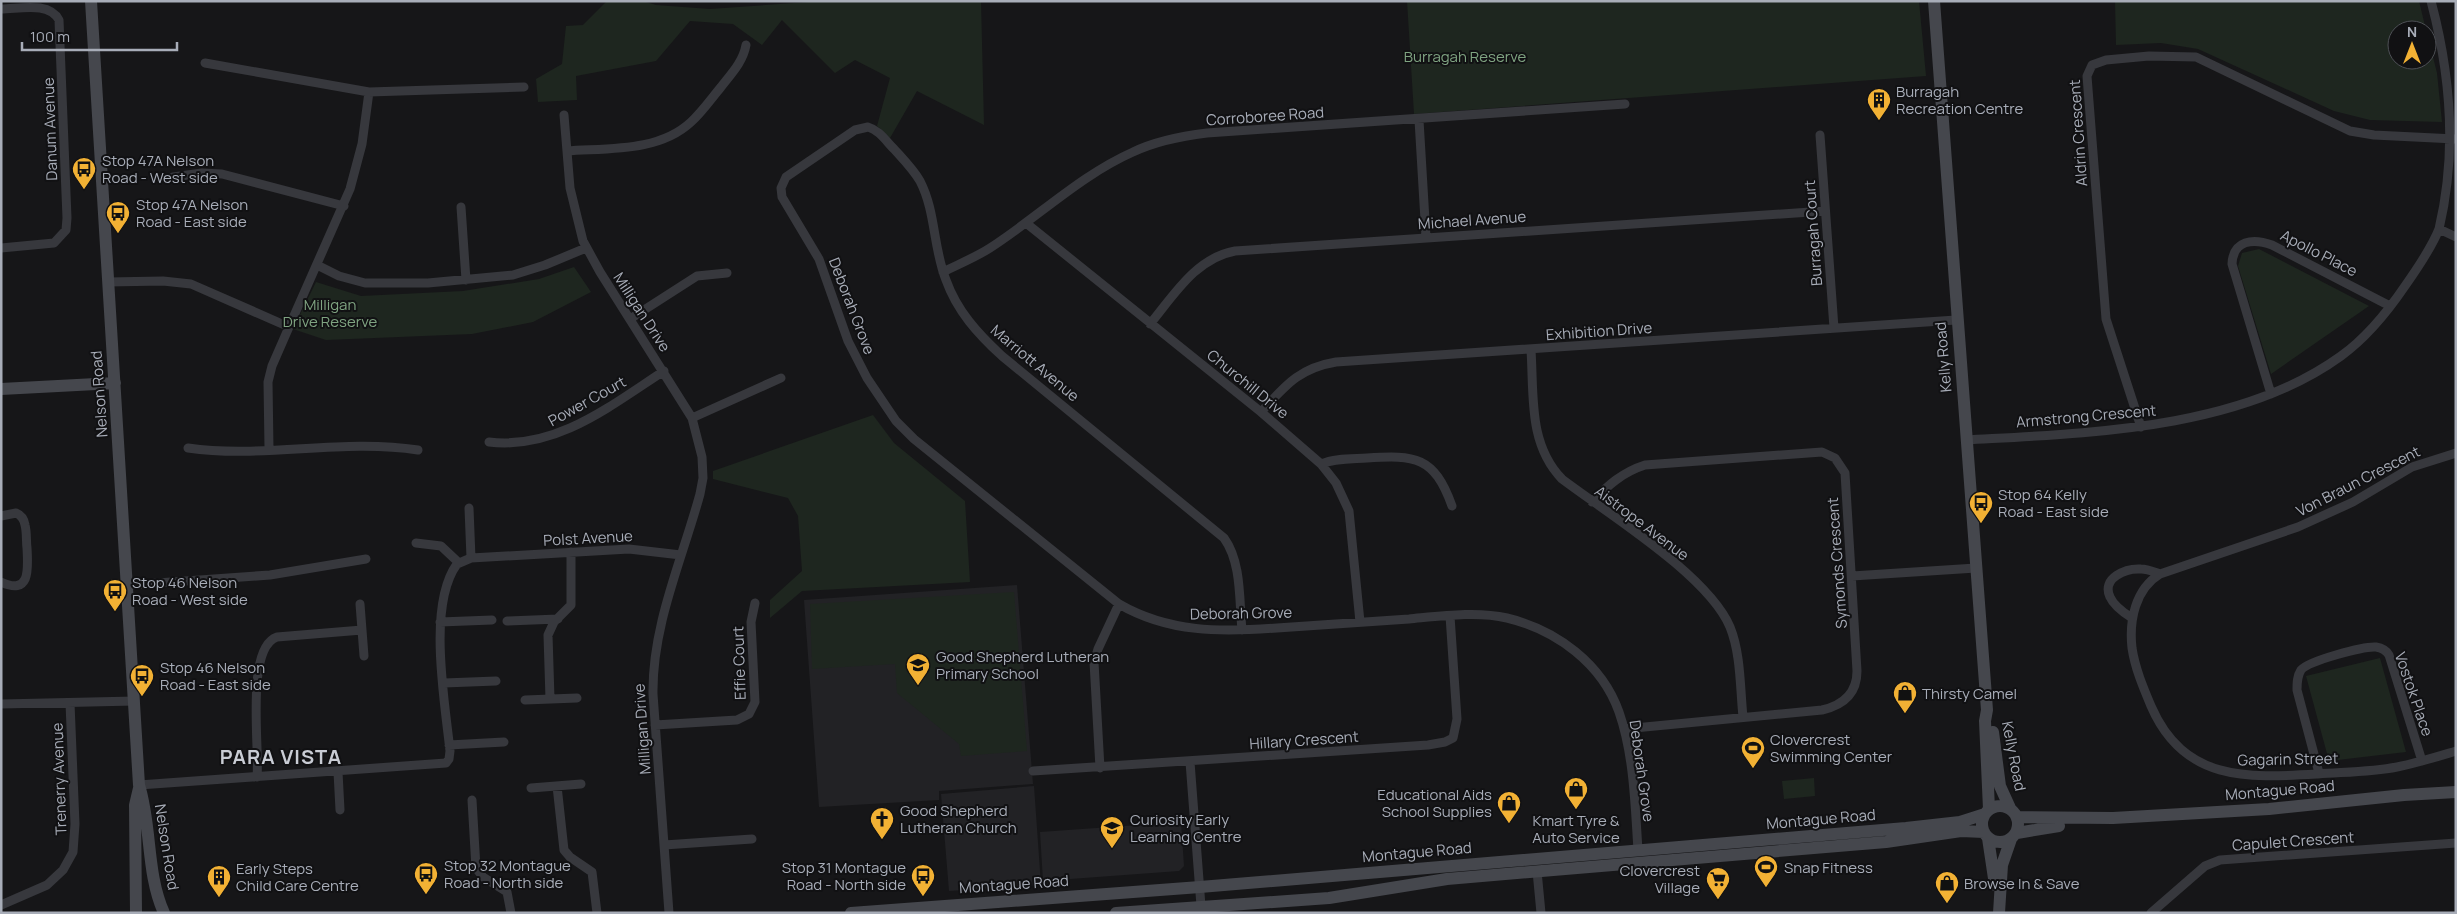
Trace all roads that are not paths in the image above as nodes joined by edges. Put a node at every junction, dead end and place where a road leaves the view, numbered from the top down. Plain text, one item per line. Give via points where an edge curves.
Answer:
1 (91, 1) edge
2 (1934, 1) edge
3 (2431, 1) edge
4 (1, 10) edge
5 (746, 45) dead end
6 (205, 63) dead end
7 (524, 87) dead end
8 (369, 92) junction
9 (1625, 104) dead end
10 (564, 115) dead end
11 (1419, 120) junction
12 (1820, 135) dead end
13 (2455, 138) edge
14 (567, 151) junction
15 (173, 177) dead end
16 (781, 188) joint
17 (344, 206) junction
18 (461, 207) dead end
19 (1825, 211) junction
20 (1026, 223) junction
21 (2439, 229) junction
22 (1426, 237) junction
23 (2456, 237) edge
24 (1, 248) edge
25 (586, 248) junction
26 (317, 265) junction
27 (943, 272) junction
28 (727, 273) dead end
29 (466, 280) junction
30 (108, 282) junction
31 (2390, 306) junction
32 (630, 319) junction
33 (1956, 320) junction
34 (1150, 324) junction
35 (289, 327) junction
36 (1834, 328) junction
37 (1531, 350) junction
38 (664, 371) junction
39 (781, 378) dead end
40 (115, 383) junction
41 (1, 389) edge
42 (2270, 394) junction
43 (1261, 412) junction
44 (692, 418) junction
45 (2142, 427) junction
46 (1966, 440) junction
47 (489, 442) dead end
48 (188, 448) dead end
49 (269, 449) junction
50 (418, 450) dead end
51 (2456, 453) edge
52 (1321, 464) junction
53 (1592, 502) junction
54 (1452, 506) dead end
55 (469, 508) dead end
56 (1, 516) edge
57 (416, 543) dead end
58 (571, 552) junction
59 (681, 555) junction
60 (471, 558) junction
61 (366, 559) dead end
62 (458, 562) junction
63 (1976, 568) junction
64 (2160, 574) junction
65 (1852, 576) junction
66 (1, 582) edge
67 (128, 584) junction
68 (755, 603) dead end
69 (360, 604) dead end
70 (1119, 604) junction
71 (1450, 616) junction
72 (2132, 618) junction
73 (558, 619) junction
74 (492, 620) dead end
75 (507, 621) dead end
76 (440, 622) junction
77 (1360, 622) junction
78 (362, 630) junction
79 (1242, 630) junction
80 (364, 656) dead end
81 (496, 681) dead end
82 (444, 683) junction
83 (577, 698) dead end
84 (550, 699) junction
85 (525, 700) dead end
86 (135, 701) junction
87 (70, 703) junction
88 (2150, 703) joint
89 (1, 704) edge
90 (1987, 710) junction
91 (1743, 717) junction
92 (655, 725) junction
93 (1624, 729) junction
94 (504, 742) dead end
95 (449, 745) junction
96 (2456, 751) edge
97 (2422, 761) junction
98 (1190, 762) junction
99 (1100, 768) junction
100 (1033, 771) dead end
101 (338, 772) junction
102 (2319, 774) junction
103 (257, 777) junction
104 (581, 784) dead end
105 (140, 785) junction
106 (557, 786) junction
107 (531, 788) dead end
108 (2454, 792) edge
109 (472, 800) dead end
110 (340, 810) dead end
111 (1987, 811) junction
112 (2014, 812) junction
113 (2114, 818) junction
114 (1986, 835) junction
115 (2014, 836) junction
116 (752, 838) dead end
117 (2456, 843) edge
118 (664, 845) junction
119 (1638, 856) junction
120 (1537, 866) junction
121 (1200, 887) junction
122 (1998, 896) junction
123 (1, 904) edge
124 (1201, 906) junction
125 (974, 908) edge
126 (136, 913) edge
127 (164, 913) edge
128 (511, 913) edge
129 (598, 913) edge
130 (669, 913) edge
131 (850, 913) edge
132 (1116, 913) edge
133 (1541, 913) edge
134 (1999, 913) edge
135 (2151, 913) edge

1 - 30 main road, Nelson Road
2 - 33 main road, Kelly Road
3 - 13 street, Armstrong Crescent via 2450,74
4 - 24 street, Danum Avenue via 42,8 53,12 59,20 67,218 66,230 54,243
5 - 14 street via 742,59 704,109 676,133 647,144
6 - 8 street
7 - 8 street
8 - 17 street via 358,160
9 - 11 street, Corroboree Road
10 - 14 street, Milligan Drive
11 - 20 street, Corroboree Road via 1207,133 1160,142 1110,164
11 - 22 street
12 - 19 street, Burragah Court
13 - 21 street, Armstrong Crescent via 2452,176
13 - 45 street, Aldrin Crescent via 2350,131 2196,57 2149,56 2106,60 2092,65 2087,76 2106,319
14 - 25 street, Milligan Drive via 572,198
15 - 17 street via 222,174
16 - 27 street, Marriott Avenue via 792,172 855,130 872,128 909,165 921,182
16 - 70 street, Deborah Grove via 782,197 822,265 848,340 867,378 896,421
17 - 26 street
18 - 29 street
19 - 22 street, Michael Avenue
19 - 36 street, Burragah Court
20 - 27 street, Corroboree Road via 990,248
20 - 34 street, Churchill Drive
21 - 23 street
21 - 31 street, Armstrong Crescent
22 - 34 street, Michael Avenue via 1226,253 1209,260 1193,273
25 - 29 street via 525,272
25 - 32 street, Milligan Drive
26 - 29 street via 348,279 379,285
26 - 35 street
27 - 79 street, Marriott Avenue via 964,315 992,347 1224,538 1235,560
28 - 32 street via 697,276
30 - 35 street via 191,284
30 - 40 main road, Nelson Road
31 - 42 street, Armstrong Crescent via 2343,354
31 - 42 street, Apollo Place via 2272,245 2254,240 2239,245 2232,257 2233,270
32 - 38 street, Milligan Drive
33 - 36 street, Exhibition Drive
33 - 46 main road, Kelly Road
34 - 43 street, Churchill Drive
35 - 49 street via 268,382
36 - 37 street, Exhibition Drive
37 - 43 street, Exhibition Drive via 1326,364 1297,376
37 - 53 street, Aistrope Avenue via 1540,445 1554,471
38 - 44 street, Milligan Drive
38 - 47 street, Power Court via 591,418 559,434 521,443
39 - 44 street
40 - 41 main road
40 - 67 main road, Nelson Road
42 - 45 street, Armstrong Crescent
43 - 52 street, Churchill Drive
44 - 59 street, Milligan Drive via 700,442 703,478
45 - 46 street, Armstrong Crescent
46 - 63 main road, Kelly Road
48 - 49 street via 224,451
49 - 50 street via 374,447
51 - 64 street, Von Braun Crescent via 2412,467 2353,502 2298,527
52 - 54 street via 1401,456 1417,459 1440,480
52 - 77 street, Churchill Drive via 1339,489 1349,511
53 - 65 street, Symonds Crescent via 1615,480 1645,465 1822,452 1839,462 1844,473
53 - 91 street, Aistrope Avenue via 1679,567 1724,616 1735,646
55 - 60 street
56 - 66 street via 16,513 23,519 28,569 26,580 21,584
57 - 62 street via 441,546
58 - 59 street, Polst Avenue via 637,549
58 - 60 street, Polst Avenue
58 - 73 street via 572,602
59 - 92 street, Milligan Drive via 655,648 652,680
60 - 62 street, Polst Avenue
61 - 67 street via 270,575
62 - 76 street via 446,586
63 - 65 street
63 - 90 main road, Kelly Road
64 - 72 street, Von Braun Crescent via 2143,592
64 - 72 street, Von Braun Crescent via 2128,570 2109,582 2110,598
65 - 91 street, Symonds Crescent via 1857,682 1851,694 1828,709
67 - 86 main road, Nelson Road
68 - 92 street, Effie Court via 751,622 754,702 749,714 742,719
69 - 78 street
70 - 79 street, Deborah Grove via 1172,626 1198,630
70 - 99 street via 1094,662
71 - 77 street, Deborah Grove
71 - 93 street, Deborah Grove via 1506,618 1573,648 1604,682
71 - 98 street, Hillary Crescent via 1457,719 1450,740 1428,745
72 - 88 street, Von Braun Crescent via 2132,649
73 - 75 street
73 - 84 street via 549,630 547,640
74 - 76 street
76 - 82 street
77 - 79 street, Deborah Grove
78 - 80 street
78 - 103 street via 277,637 267,643 256,686
81 - 82 street
82 - 95 street
83 - 84 street
84 - 85 street
86 - 87 street
86 - 105 main road, Nelson Road
87 - 89 street
87 - 123 street, Trenerry Avenue via 75,824 73,852 63,870 51,882 35,892
88 - 102 street, Gagarin Street via 2161,728 2172,741 2194,760 2211,769 2245,776
90 - 111 main road, Kelly Road via 1984,721
90 - 112 main road, Kelly Road via 1992,722 2000,786
91 - 93 street, Symonds Crescent
92 - 118 street, Milligan Drive
93 - 119 street, Deborah Grove via 1633,786
94 - 95 street
95 - 101 street via 448,761 440,765
96 - 97 street, Gagarin Street
97 - 102 street, Gagarin Street via 2385,769
97 - 102 street, Vostok Place via 2389,655 2382,648 2368,647 2312,662 2298,676 2297,690
98 - 99 street, Hillary Crescent
98 - 121 street
99 - 100 street, Hillary Crescent
101 - 103 street
101 - 110 street
103 - 105 street
104 - 106 street
105 - 126 main road, Nelson Road via 135,805
105 - 127 main road, Nelson Road via 146,806 156,888
106 - 107 street
106 - 129 street via 564,850 592,872
108 - 113 main road, Montague Road via 2269,809
109 - 128 street via 476,868 483,877 507,892
111 - 112 main road via 1997,806
111 - 114 main road via 1982,821
111 - 119 main road, Montague Road via 1967,820 1929,826
112 - 113 main road, Montague Road
112 - 115 main road via 2019,825
113 - 115 main road, Montague Road via 2103,822 2039,828
114 - 115 main road via 1997,842
114 - 119 main road, Montague Road via 1961,831 1886,842
114 - 122 main road
115 - 122 main road via 2003,858
116 - 118 street
117 - 135 street, Capulet Crescent via 2220,860 2205,866
118 - 130 street, Milligan Drive
119 - 120 main road, Montague Road
120 - 121 main road, Montague Road
120 - 124 main road, Montague Road via 1329,898
120 - 133 street
121 - 124 street
121 - 125 main road, Montague Road
122 - 134 main road
124 - 132 main road, Montague Road
125 - 131 main road, Montague Road

